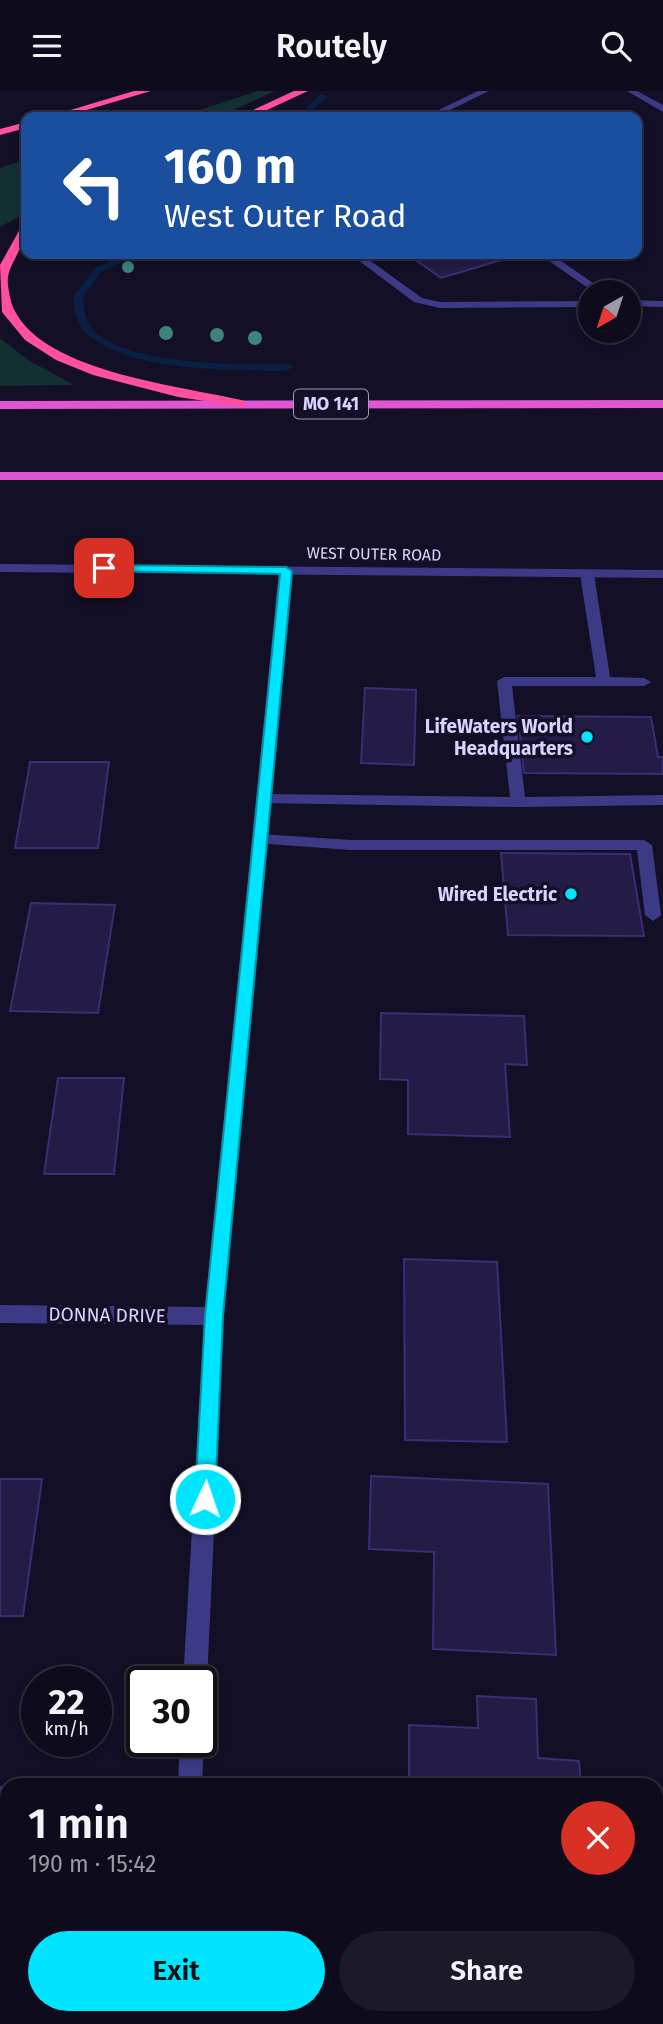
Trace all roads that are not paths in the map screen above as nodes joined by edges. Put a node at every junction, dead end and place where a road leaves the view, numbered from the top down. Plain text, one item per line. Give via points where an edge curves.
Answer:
1 (146, 91) edge
2 (303, 91) edge
3 (485, 91) edge
4 (631, 91) edge
5 (663, 109) edge
6 (70, 112) edge
7 (255, 112) edge
8 (440, 112) edge
9 (21, 126) edge
10 (0, 132) edge
11 (21, 231) edge
12 (9, 237) dead end
13 (21, 238) edge
14 (362, 259) edge
15 (552, 259) edge
16 (583, 280) edge
17 (641, 303) edge
18 (578, 304) edge
19 (663, 304) edge
20 (240, 404) junction
21 (663, 404) edge
22 (0, 405) edge
23 (0, 476) edge
24 (663, 476) edge
25 (0, 568) edge
26 (286, 571) junction
27 (587, 574) junction
28 (663, 574) edge
29 (604, 682) junction
30 (644, 682) dead end
31 (264, 799) junction
32 (663, 800) edge
33 (518, 802) junction
34 (260, 839) junction
35 (653, 915) dead end
36 (0, 1314) edge
37 (214, 1316) junction
38 (196, 1666) edge
39 (191, 1757) edge
40 (190, 1778) edge

1 - 6 highway
2 - 7 highway
3 - 8 street
4 - 5 street
9 - 10 highway
11 - 12 highway
13 - 20 highway via 1,281 1,299 9,318 29,340 96,375
14 - 18 street via 418,300 440,305
15 - 16 street
17 - 19 street
20 - 21 highway, MO 141
20 - 22 highway, MO 141
23 - 24 highway
25 - 26 street, WEST OUTER ROAD
26 - 27 street, WEST OUTER ROAD
26 - 31 street
27 - 28 street, WEST OUTER ROAD
27 - 29 street
29 - 30 street
29 - 33 street via 504,681
31 - 33 street
31 - 34 street
32 - 33 street
34 - 35 street via 351,845 644,845
34 - 37 street
36 - 37 street, DONNA DRIVE
37 - 38 street
39 - 40 street

